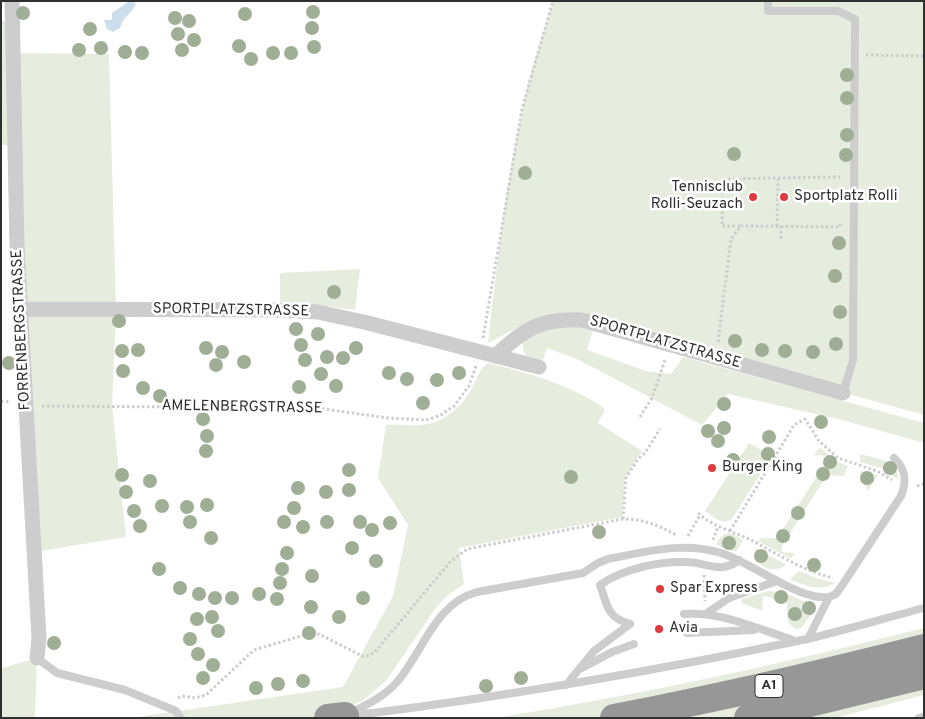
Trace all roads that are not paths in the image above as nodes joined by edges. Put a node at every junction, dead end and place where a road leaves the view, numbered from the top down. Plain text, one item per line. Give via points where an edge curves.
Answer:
1 (12, 1) edge
2 (768, 1) edge
3 (21, 309) junction
4 (488, 354) junction
5 (539, 366) dead end
6 (843, 393) joint
7 (894, 458) dead end
8 (738, 560) junction
9 (777, 581) junction
10 (829, 597) junction
11 (924, 608) edge
12 (707, 613) junction
13 (684, 614) dead end
14 (761, 630) junction
15 (687, 633) dead end
16 (808, 638) junction
17 (795, 641) junction
18 (634, 644) dead end
19 (924, 648) edge
20 (37, 658) joint
21 (579, 670) junction
22 (924, 675) edge
23 (566, 685) junction
24 (337, 717) edge
25 (924, 717) edge
26 (182, 718) edge
27 (614, 718) edge
28 (748, 718) edge
29 (919, 718) edge

1 - 3 street, FORRENBERGSTRASSE
2 - 6 lane via 768,10 838,11 856,19 853,360
3 - 4 street, SPORTPLATZSTRASSE via 318,312
3 - 20 street, FORRENBERGSTRASSE via 39,638
4 - 5 street, SPORTPLATZSTRASSE
4 - 6 street, SPORTPLATZSTRASSE via 539,324 562,319 582,320
7 - 10 lane via 903,469 904,487 898,502 836,594
8 - 9 lane
8 - 21 lane via 721,568 694,562 664,563 622,572 600,584 610,613 630,624 594,651
8 - 24 lane via 705,549 659,549 608,559 583,573 470,594 442,614 397,681 383,695
9 - 10 lane via 819,598
9 - 12 lane via 729,598
10 - 16 lane
11 - 16 lane
12 - 13 lane
12 - 14 lane
14 - 15 lane
14 - 17 lane
16 - 17 lane
17 - 23 lane
18 - 21 lane
19 - 27 highway, A1 via 698,702
20 - 26 lane via 57,673 126,690 164,706
21 - 23 lane
22 - 28 highway, A1
23 - 24 lane
25 - 29 lane

